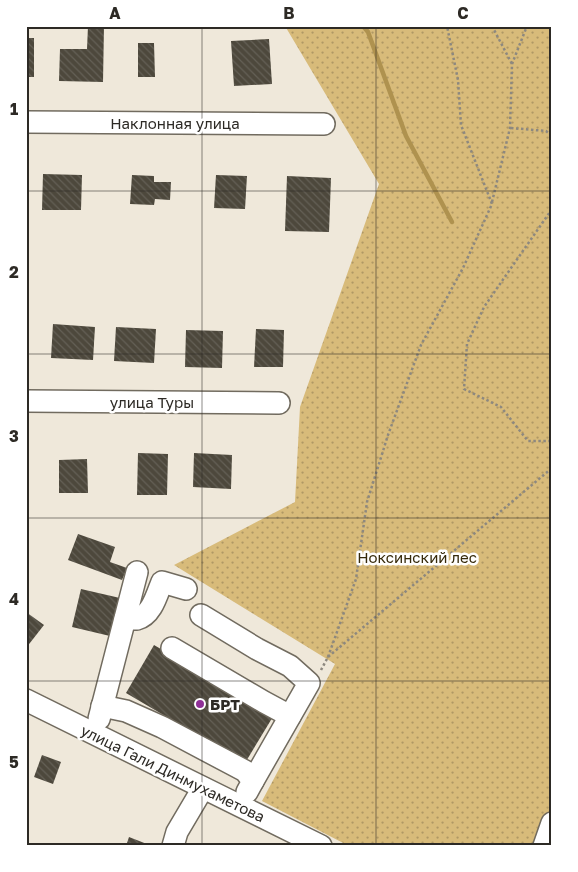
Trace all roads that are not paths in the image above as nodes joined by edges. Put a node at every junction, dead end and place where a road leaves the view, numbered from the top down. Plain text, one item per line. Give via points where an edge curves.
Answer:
1 (26, 122) edge
2 (324, 124) dead end
3 (26, 401) edge
4 (278, 403) dead end
5 (137, 572) dead end
6 (186, 590) dead end
7 (201, 615) dead end
8 (125, 619) junction
9 (172, 648) dead end
10 (26, 700) edge
11 (102, 706) junction
12 (290, 716) junction
13 (95, 734) junction
14 (253, 781) junction
15 (203, 788) junction
16 (240, 805) junction
17 (552, 823) edge
18 (173, 846) edge
19 (320, 846) edge
20 (544, 846) edge

1 - 2 street, Наклонная улица
3 - 4 street, улица Туры
5 - 8 street
6 - 8 street via 162,582 145,614
7 - 12 street via 290,666 309,683
8 - 11 street
9 - 12 street
10 - 13 street, улица Гали Динмухаметова
11 - 13 street
11 - 14 street via 126,711 162,727 245,771
12 - 14 street
13 - 15 street, улица Гали Динмухаметова
14 - 16 street
15 - 16 street, улица Гали Динмухаметова
15 - 18 street via 177,832
16 - 19 street, улица Гали Динмухаметова
17 - 20 street

